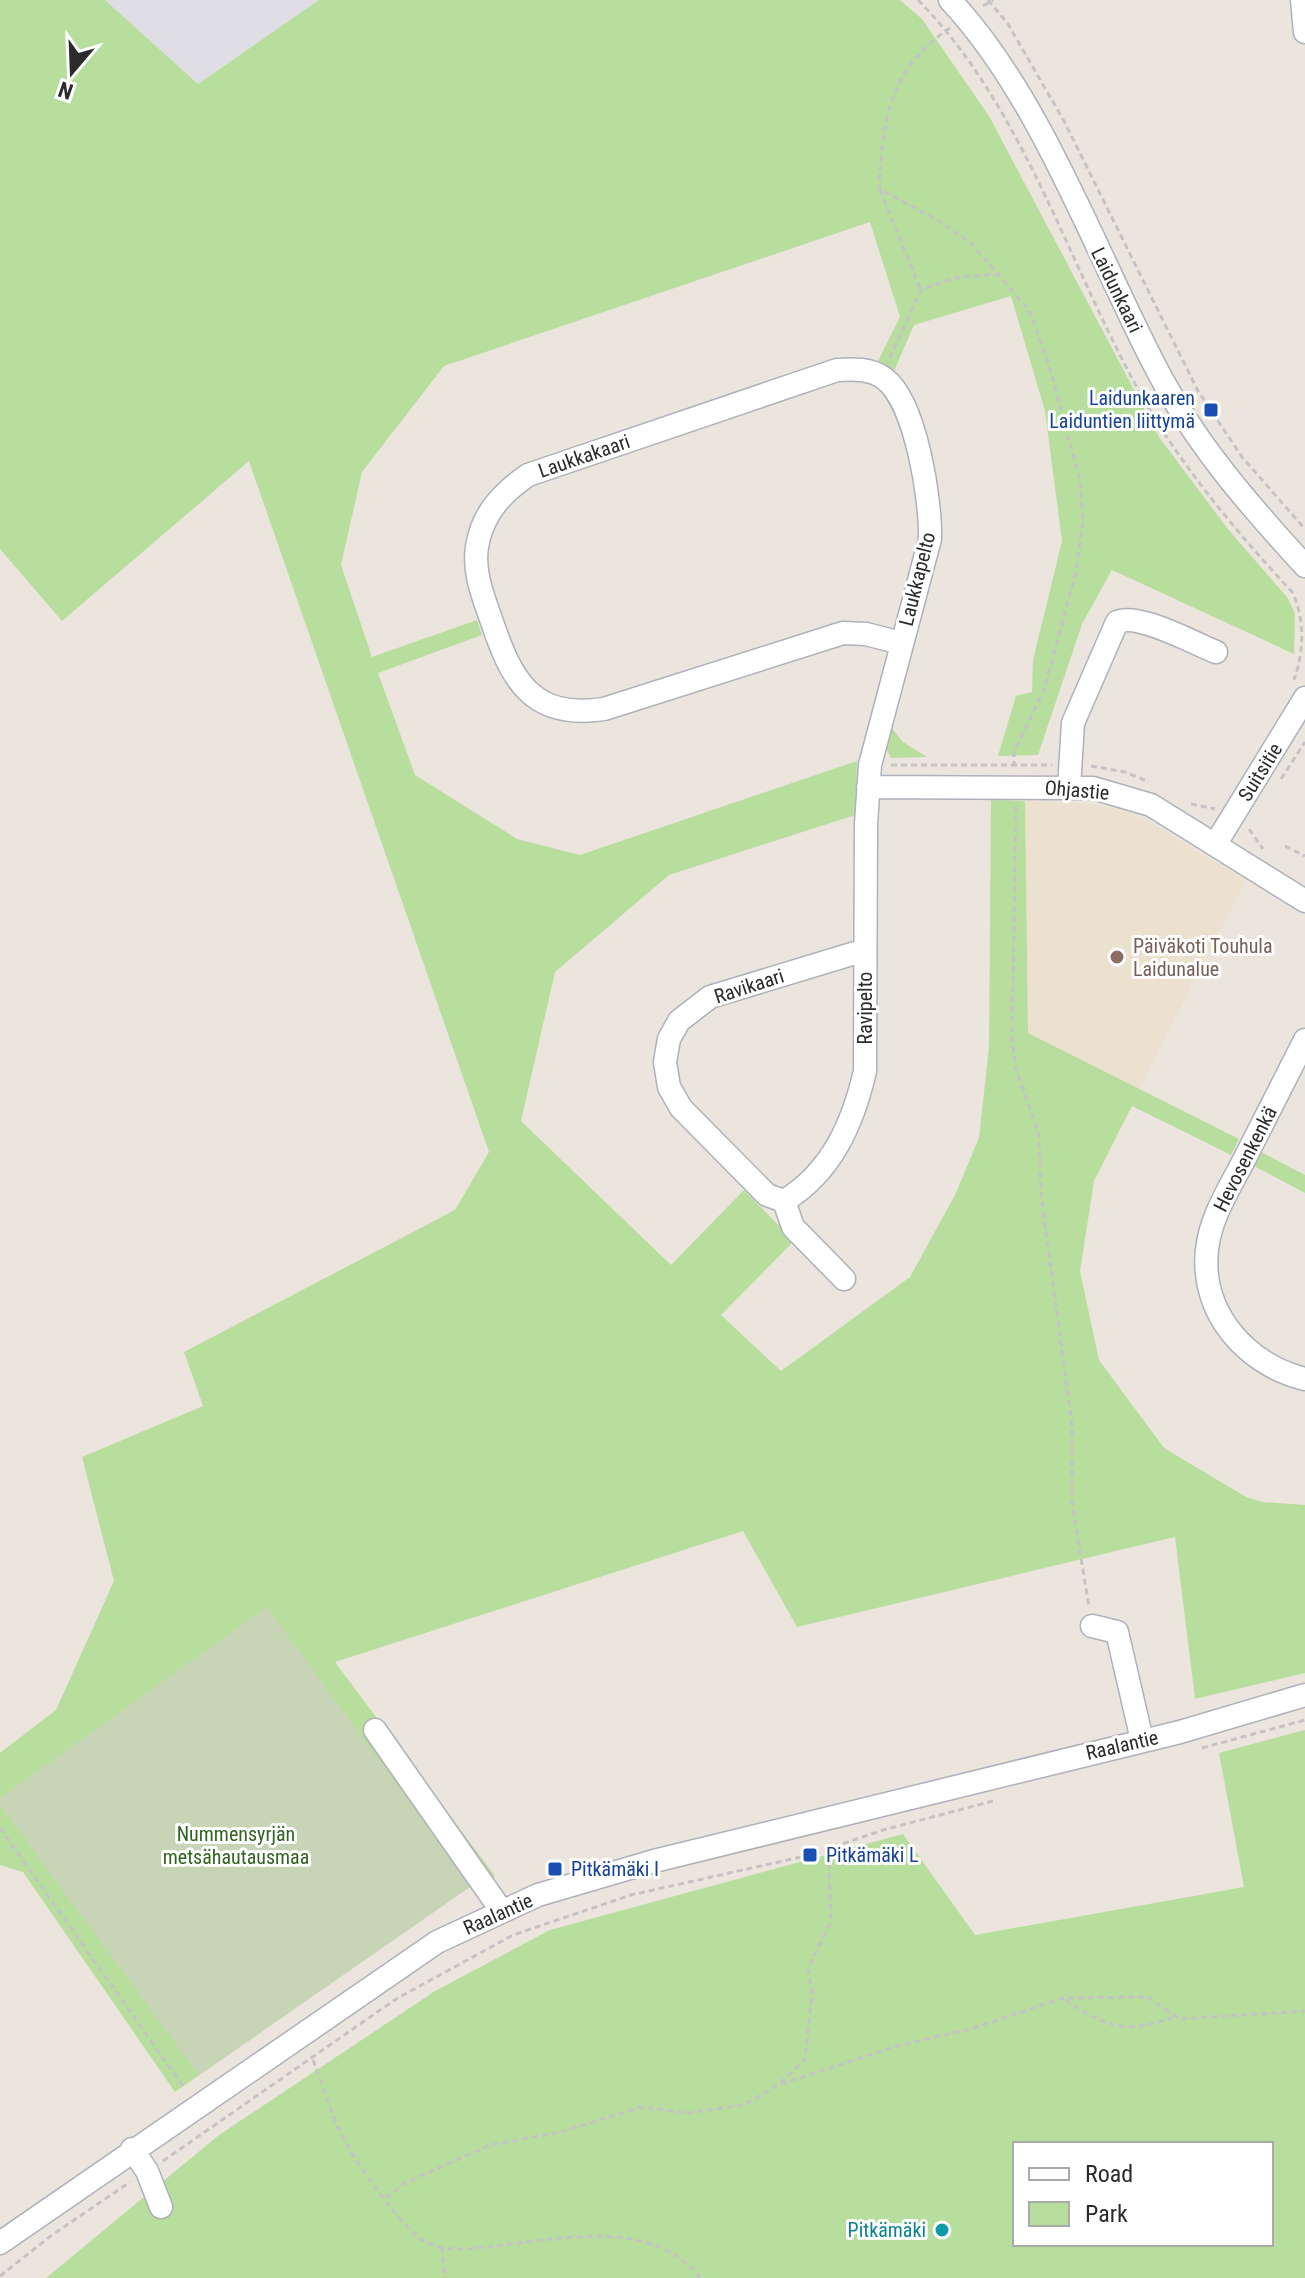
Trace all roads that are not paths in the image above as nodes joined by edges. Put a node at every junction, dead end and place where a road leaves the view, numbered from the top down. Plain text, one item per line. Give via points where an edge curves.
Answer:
1 (950, 0) edge
2 (1302, 0) edge
3 (1305, 32) edge
4 (884, 377) joint
5 (1305, 566) edge
6 (901, 643) junction
7 (1216, 652) dead end
8 (1299, 691) edge
9 (868, 787) junction
10 (1069, 787) junction
11 (1215, 845) junction
12 (1305, 901) edge
13 (865, 950) junction
14 (1305, 1040) edge
15 (784, 1201) junction
16 (844, 1279) dead end
17 (1305, 1379) edge
18 (1092, 1626) road end
19 (1305, 1695) edge
20 (375, 1730) dead end
21 (1142, 1740) junction
22 (501, 1910) junction
23 (132, 2149) junction
24 (161, 2207) dead end
25 (0, 2243) edge

1 - 5 street, Laidunkaari via 1008,74 1187,422 1242,498
2 - 3 street
4 - 6 street, Laukkapelto via 901,396 931,508 930,539
4 - 6 street, Laukkakaari via 861,369 837,370 528,475 493,505 477,547 476,569 507,667 521,686 558,709 604,709 843,633
6 - 9 street, Laukkapelto via 873,747
7 - 10 street via 1140,621 1117,622 1073,723
8 - 11 street, Suitsitie
9 - 10 street, Ohjastie
9 - 13 street, Ravipelto
10 - 11 street, Ohjastie via 1151,805
11 - 12 street, Ohjastie
13 - 15 street, Ravipelto via 865,1071 857,1104 823,1168
13 - 15 street, Ravikaari via 710,997 679,1021 669,1039 667,1078 681,1108 767,1195
14 - 17 street, Hevosenkenkä via 1214,1218 1206,1252 1208,1282 1227,1329 1261,1362
15 - 16 street via 793,1227
18 - 21 street via 1117,1632
19 - 21 street, Raalantie
20 - 22 street
21 - 22 street, Raalantie via 654,1861
22 - 23 street, Raalantie via 426,1949
23 - 24 street
23 - 25 street, Raalantie

